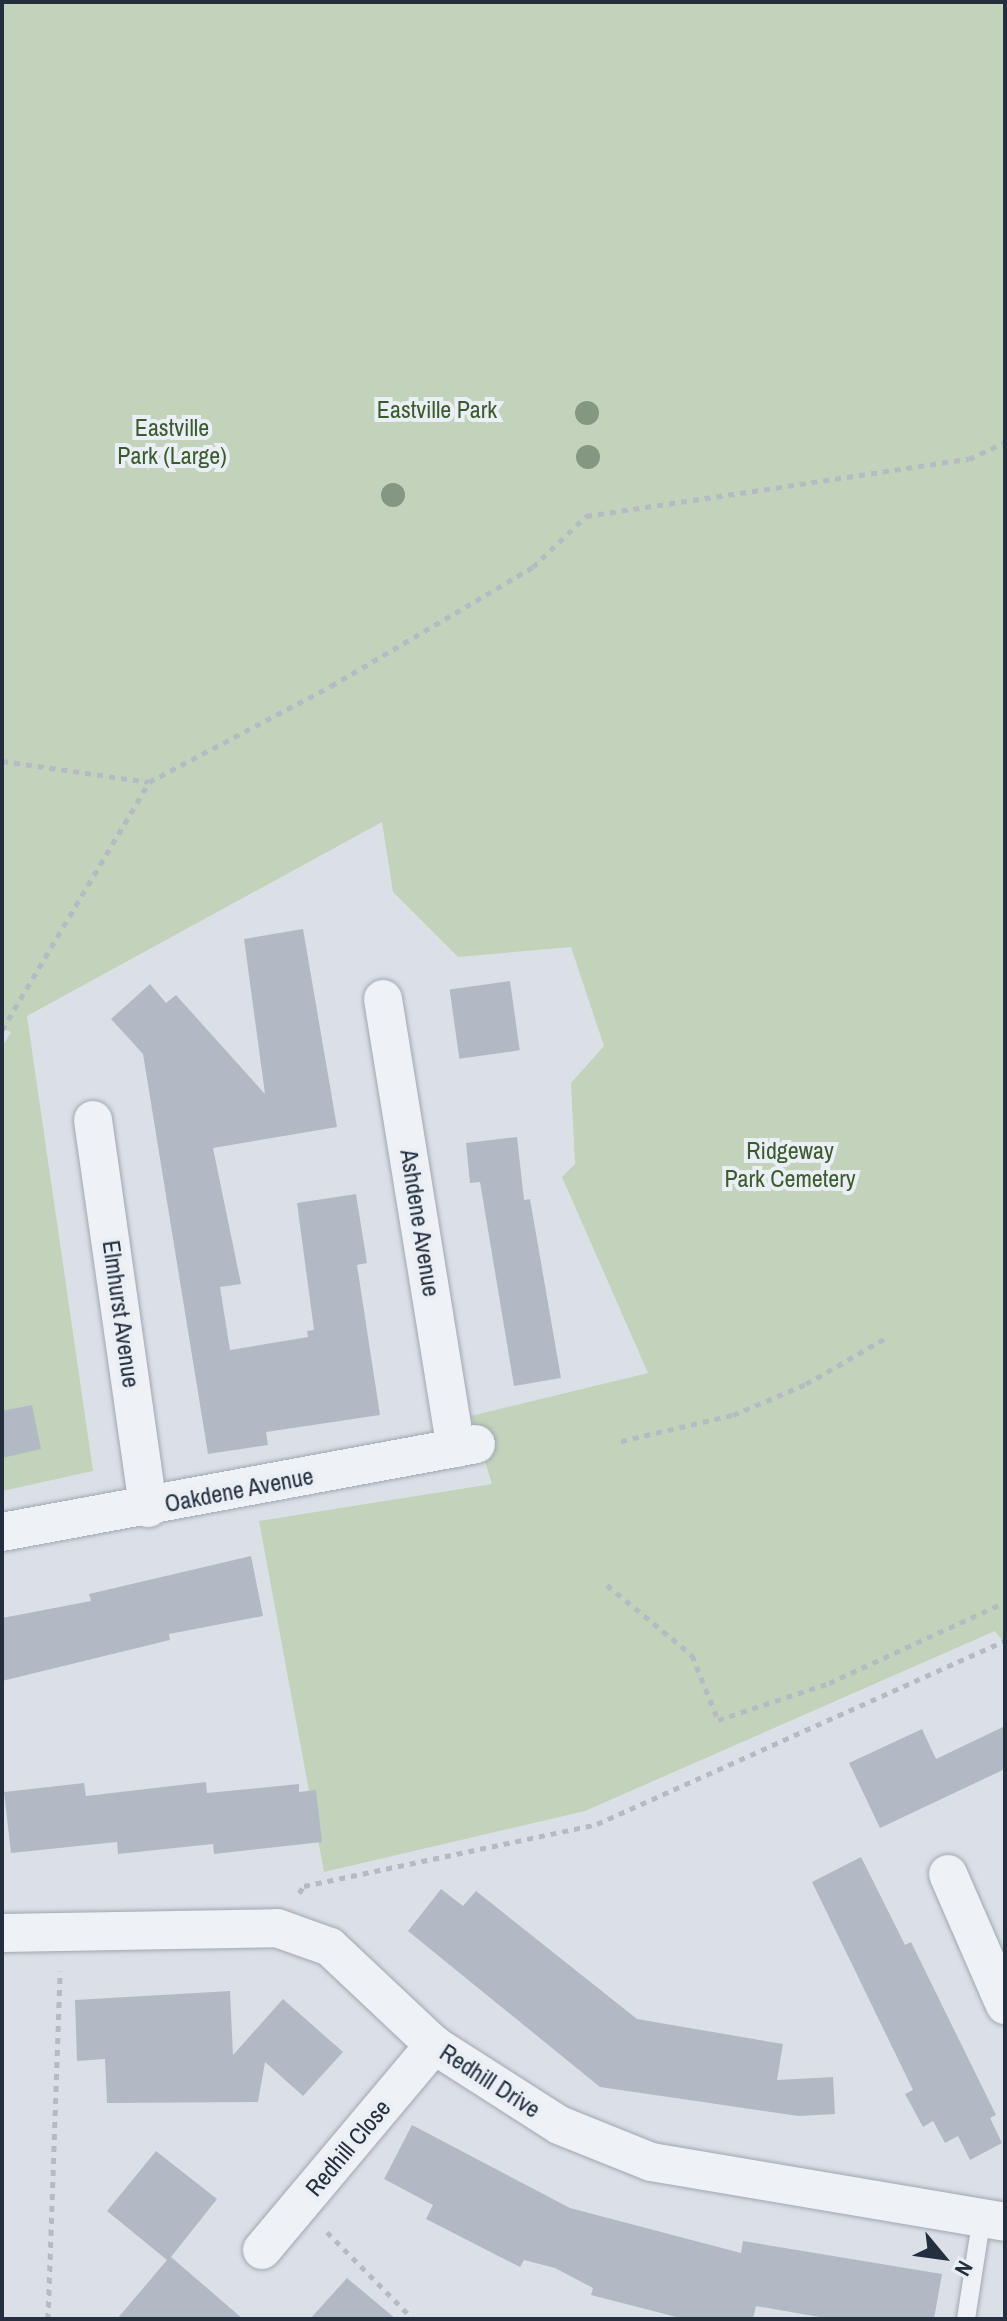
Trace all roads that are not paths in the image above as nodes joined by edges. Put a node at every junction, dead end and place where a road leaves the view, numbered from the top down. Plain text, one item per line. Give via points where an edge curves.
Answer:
1 (383, 999) dead end
2 (93, 1120) dead end
3 (466, 1446) joint
4 (148, 1508) junction
5 (2, 1532) edge
6 (948, 1874) dead end
7 (2, 1933) edge
8 (1005, 2005) edge
9 (434, 2045) junction
10 (993, 2222) edge
11 (262, 2250) dead end
12 (966, 2319) edge

1 - 3 street, Ashdene Avenue
2 - 4 street, Elmhurst Avenue
3 - 4 street, Oakdene Avenue
4 - 5 street, Oakdene Avenue
6 - 8 street
7 - 9 street, Redhill Drive via 277,1928 330,1947
9 - 10 street, Redhill Drive via 559,2125 651,2162
9 - 11 street, Redhill Close
10 - 12 lane

